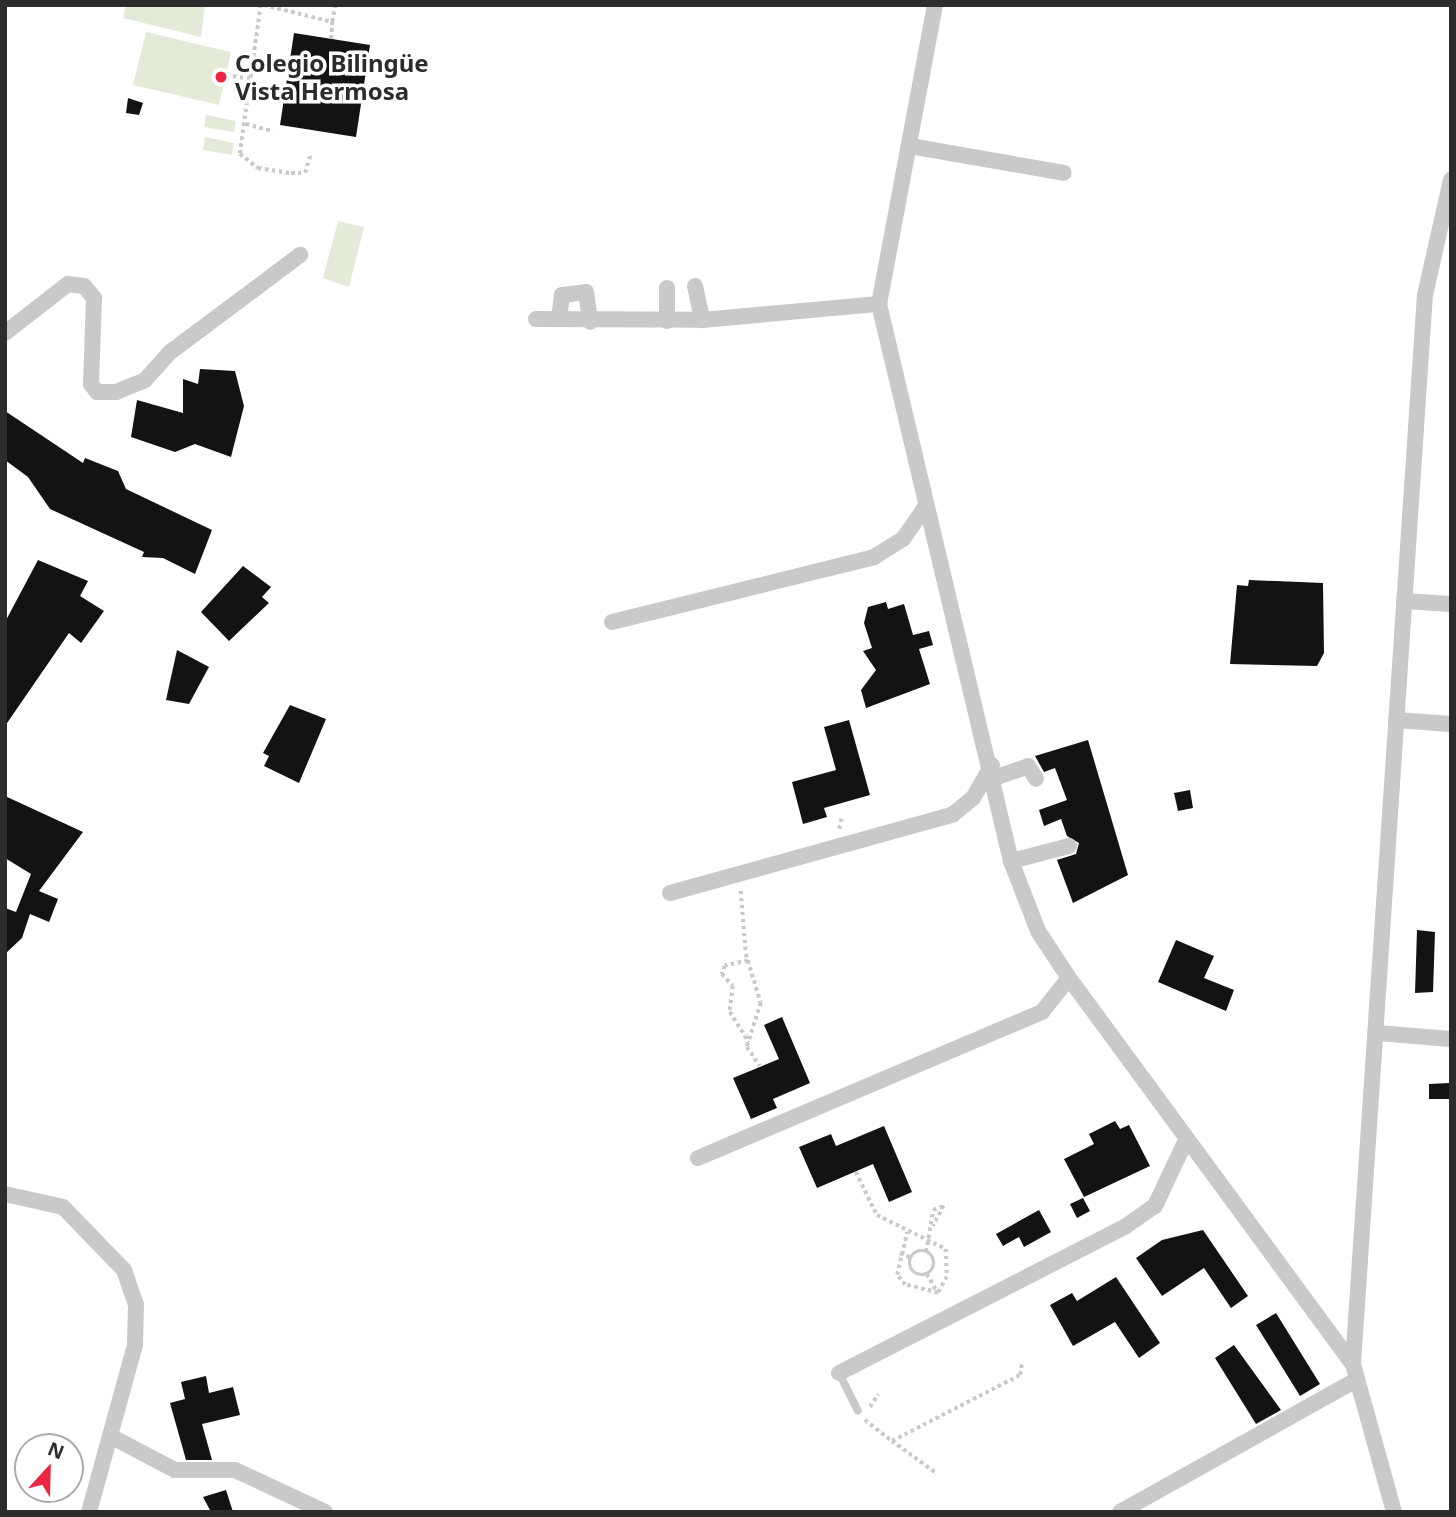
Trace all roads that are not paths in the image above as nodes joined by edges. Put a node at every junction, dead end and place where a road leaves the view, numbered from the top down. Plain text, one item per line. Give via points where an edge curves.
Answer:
1 (935, 5) edge
2 (978, 138) dead end
3 (910, 146) junction
4 (977, 156) junction
5 (1064, 173) dead end
6 (1451, 180) edge
7 (1447, 206) edge
8 (300, 255) dead end
9 (695, 286) dead end
10 (667, 288) dead end
11 (879, 303) junction
12 (536, 319) dead end
13 (559, 319) junction
14 (702, 320) junction
15 (590, 321) junction
16 (667, 321) junction
17 (5, 333) edge
18 (926, 506) junction
19 (1404, 601) junction
20 (1451, 604) edge
21 (612, 622) dead end
22 (1396, 720) junction
23 (1451, 724) edge
24 (993, 772) junction
25 (1036, 779) dead end
26 (1069, 846) dead end
27 (1011, 861) junction
28 (670, 893) dead end
29 (1069, 978) junction
30 (1378, 1033) junction
31 (1451, 1038) edge
32 (1186, 1140) junction
33 (698, 1158) dead end
34 (5, 1194) edge
35 (1355, 1372) junction
36 (839, 1373) joint
37 (858, 1410) road end
38 (114, 1438) junction
39 (89, 1512) edge
40 (325, 1512) edge
41 (1120, 1512) edge
42 (1394, 1512) edge

1 - 3 street
2 - 4 street
3 - 4 street
3 - 11 street
4 - 5 street
6 - 7 street
7 - 19 street via 1425,295
8 - 17 street via 169,353 145,380 124,390 105,394 91,384 94,298 84,286 68,284
9 - 14 street
10 - 16 street
11 - 14 street
11 - 18 street
12 - 13 street
13 - 15 street
13 - 15 street via 562,295 586,292
14 - 16 street
15 - 16 street
18 - 21 street via 903,539 874,557
18 - 24 street
19 - 20 street
19 - 22 street
22 - 23 street
22 - 30 street
24 - 25 street via 1028,766
24 - 27 street
24 - 28 street via 953,816
26 - 27 street
27 - 29 street via 1038,931
29 - 32 street
29 - 33 street via 1042,1012
30 - 31 street
30 - 35 street
32 - 35 street
32 - 36 street via 1154,1206 1126,1226
34 - 38 street via 63,1207 124,1270 136,1304 135,1345
35 - 41 street
35 - 42 street
36 - 37 lane
38 - 39 street
38 - 40 street via 175,1470 234,1470

